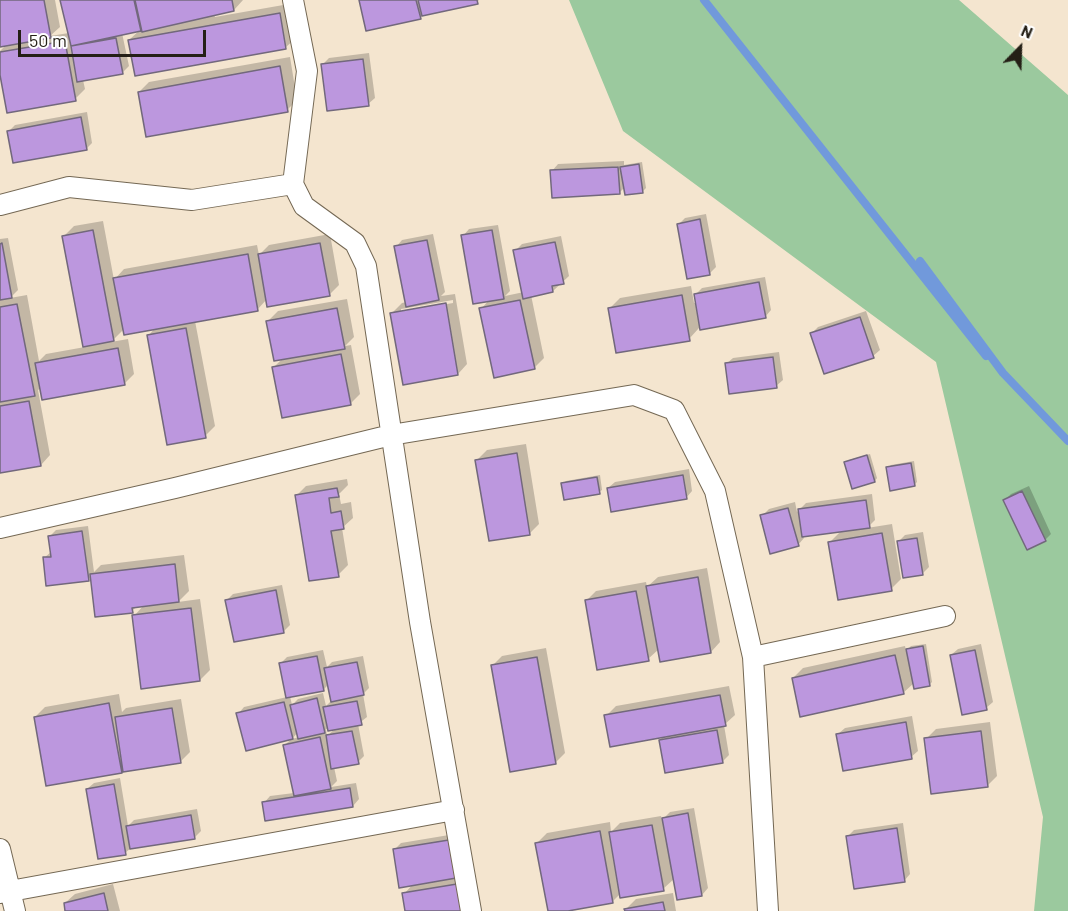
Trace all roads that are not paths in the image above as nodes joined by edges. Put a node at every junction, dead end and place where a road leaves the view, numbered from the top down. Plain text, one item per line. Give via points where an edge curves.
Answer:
1 (292, 0) edge
2 (293, 184) junction
3 (0, 205) edge
4 (392, 435) junction
5 (0, 528) edge
6 (945, 616) dead end
7 (753, 657) junction
8 (454, 810) junction
9 (0, 849) edge
10 (5, 893) edge
11 (15, 911) edge
12 (471, 911) edge
13 (768, 911) edge

1 - 2 street via 307,70
2 - 3 street via 192,200 69,187
2 - 4 street via 304,206 355,243 366,266
4 - 5 street
4 - 7 street via 634,395 674,410 716,491
4 - 8 street
6 - 7 street
7 - 13 street
8 - 10 street
8 - 12 street
9 - 10 street
10 - 11 street

